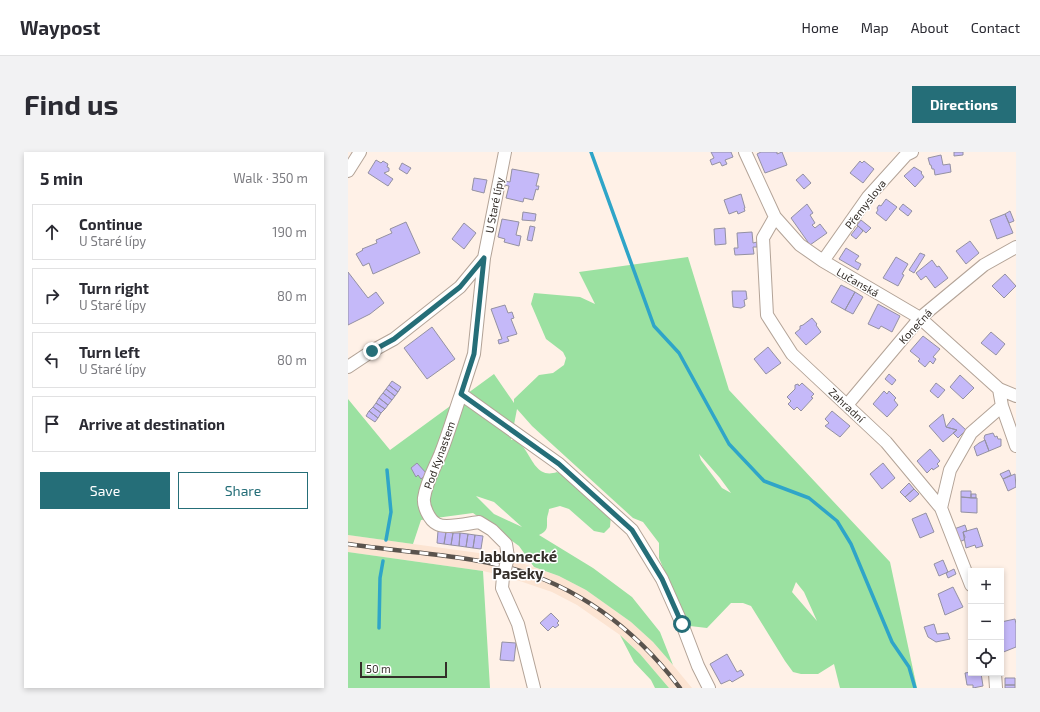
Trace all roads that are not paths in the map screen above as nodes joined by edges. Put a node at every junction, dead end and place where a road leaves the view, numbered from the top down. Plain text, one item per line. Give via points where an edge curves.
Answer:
1 (360, 152) edge
2 (505, 152) edge
3 (746, 152) edge
4 (912, 152) edge
5 (348, 171) edge
6 (775, 217) junction
7 (1016, 246) edge
8 (484, 258) junction
9 (823, 262) junction
10 (920, 318) junction
11 (348, 367) edge
12 (999, 389) junction
13 (461, 394) junction
14 (1016, 396) edge
15 (847, 405) junction
16 (1002, 406) junction
17 (1016, 446) edge
18 (941, 508) junction
19 (968, 577) edge
20 (995, 676) edge
21 (534, 688) edge
22 (709, 688) edge
23 (996, 688) edge

1 - 5 street
2 - 8 street, U Staré lípy
3 - 6 street, Lučanská
4 - 9 street, Přemyslova via 906,155 868,197
6 - 9 street, Lučanská via 800,245
6 - 15 street, Zahradní via 763,238 767,315 792,354
7 - 10 street, Konečná via 984,265
8 - 11 street, U Staré lípy via 460,287 394,339
8 - 13 street, U Staré lípy via 474,354
9 - 10 street, Lučanská
10 - 12 street, Lučanská
10 - 15 street, Konečná
12 - 14 street, Lučanská
12 - 16 street
13 - 21 street, Pod Kynastem, bridge via 426,486 425,507 438,525 479,522 492,530 506,544 508,557 502,588 518,624
13 - 22 street via 559,464 632,530 662,579
15 - 18 street, Zahradní via 886,442
16 - 17 street
16 - 18 street via 971,433 950,470
18 - 19 street, Zahradní
20 - 23 street

